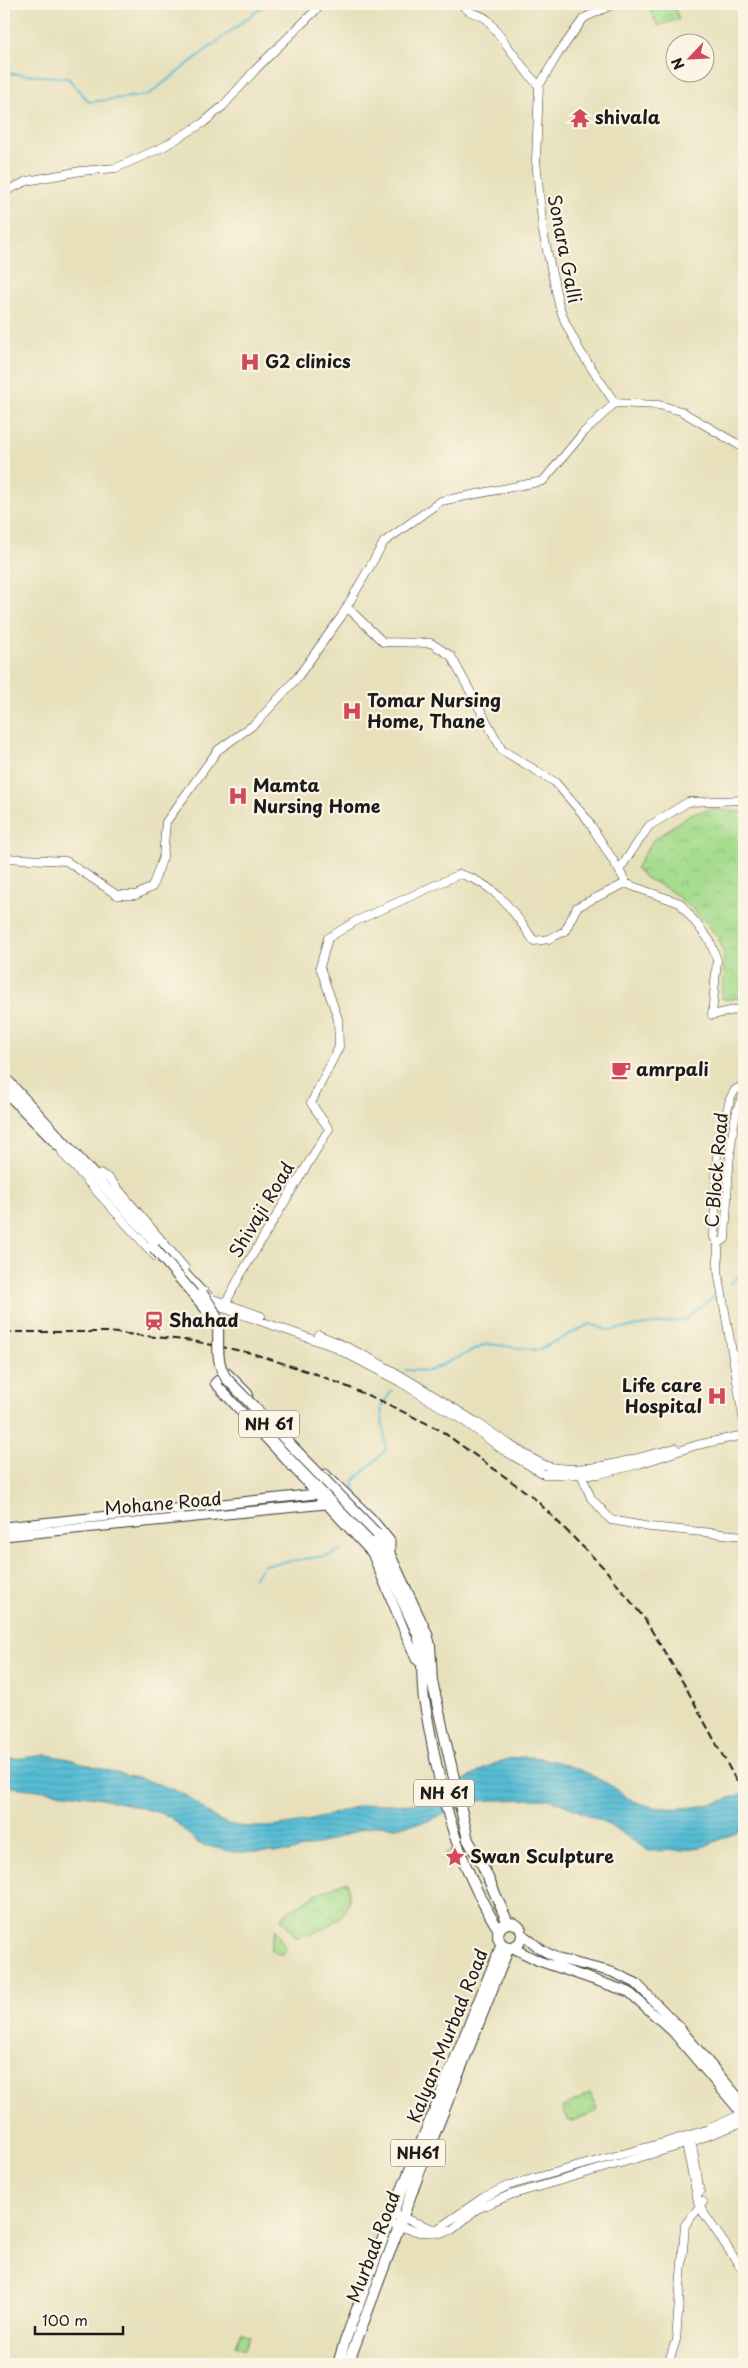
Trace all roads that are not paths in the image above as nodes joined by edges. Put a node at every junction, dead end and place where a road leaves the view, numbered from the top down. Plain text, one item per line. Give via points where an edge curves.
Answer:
1 (322, 4) edge
2 (461, 4) edge
3 (614, 4) edge
4 (539, 86) junction
5 (4, 192) edge
6 (616, 403) junction
7 (744, 448) edge
8 (347, 607) junction
9 (744, 800) edge
10 (4, 858) edge
11 (619, 870) junction
12 (626, 883) junction
13 (744, 1008) edge
14 (4, 1076) edge
15 (744, 1086) edge
16 (4, 1090) edge
17 (17, 1097) junction
18 (744, 1097) edge
19 (727, 1110) junction
20 (737, 1111) junction
21 (60, 1147) junction
22 (717, 1154) junction
23 (730, 1155) junction
24 (96, 1177) junction
25 (109, 1194) junction
26 (718, 1244) junction
27 (225, 1306) junction
28 (744, 1422) edge
29 (744, 1429) edge
30 (744, 1435) edge
31 (580, 1472) junction
32 (316, 1494) junction
33 (326, 1504) junction
34 (4, 1527) edge
35 (4, 1536) edge
36 (744, 1536) edge
37 (380, 1543) junction
38 (390, 1555) junction
39 (426, 1662) junction
40 (508, 1923) junction
41 (499, 1930) junction
42 (522, 1934) junction
43 (507, 1946) junction
44 (744, 2104) edge
45 (744, 2116) edge
46 (688, 2139) junction
47 (701, 2204) junction
48 (396, 2221) junction
49 (744, 2264) edge
50 (744, 2272) edge
51 (338, 2364) edge
52 (348, 2364) edge
53 (668, 2364) edge

1 - 5 street via 223,106 203,123 163,147 116,168 27,181
2 - 4 street via 469,13 488,20 528,76
3 - 4 street via 584,18
4 - 6 street, Sonara Galli via 538,202 555,295 580,351
6 - 7 street via 659,405 681,411
6 - 8 street via 584,432 543,481 441,502 384,542
8 - 10 street via 297,678 256,724 218,750 166,822 163,857 152,887 136,895 117,895 66,861
8 - 11 street via 383,642 430,643 451,656 502,750 556,782 587,819
9 - 11 street via 688,802 649,826
11 - 12 street
12 - 13 street via 680,904 710,941 717,960 712,1015
12 - 27 street, Shivaji Road via 576,907 565,931 549,939 534,941 505,900 471,877 460,874 356,921 328,938 320,967 338,1018 339,1047 311,1103 330,1129 241,1274
14 - 17 highway, NH 61
15 - 19 street, C Block Road via 735,1090
16 - 17 highway, NH 61
17 - 21 highway, NH 61
17 - 24 highway, NH 61
18 - 20 street, C Block Road
19 - 20 street
19 - 22 street, C Block Road
20 - 23 street, C Block Road
21 - 25 highway, NH 61
21 - 27 street via 198,1306
22 - 23 street
22 - 26 street, C Block Road via 714,1237
23 - 26 street, C Block Road via 725,1239
24 - 25 highway, NH 61
24 - 27 street via 101,1174 109,1178 210,1298
25 - 37 highway, NH 61, bridge via 207,1310 218,1376
26 - 28 street, C Block Road via 720,1280
27 - 31 street via 332,1346 392,1374 544,1474
29 - 31 street
30 - 31 street via 697,1445 599,1474
31 - 36 street via 591,1498 611,1520 650,1528
32 - 33 main road
32 - 34 main road, Mohane Road
32 - 38 main road via 215,1383 225,1373 390,1541
33 - 35 main road, Mohane Road
33 - 39 main road via 372,1553 416,1659
37 - 38 highway, NH 61
37 - 39 highway, NH 61
38 - 39 highway, NH 61 via 427,1634 430,1645
39 - 40 highway, NH 61 via 468,1840
39 - 41 highway, NH 61 via 422,1684 453,1834 476,1892
40 - 41 highway
40 - 42 highway via 518,1926
41 - 43 highway via 498,1937
42 - 43 highway, NH61 via 520,1942
42 - 44 main road via 559,1959 612,1972 636,1983 678,2026
43 - 45 main road, Kalyan-Murbad Road via 539,1961 629,1992 673,2032
43 - 48 highway, Kalyan-Murbad Road / NH61 via 428,2129
45 - 46 street
46 - 47 street
46 - 48 street via 510,2195 436,2230
47 - 49 street
47 - 50 street
47 - 53 street via 685,2225 676,2340
48 - 51 highway, Kalyan-Murbad Road / NH61
48 - 52 highway, Murbad Road / NH61

